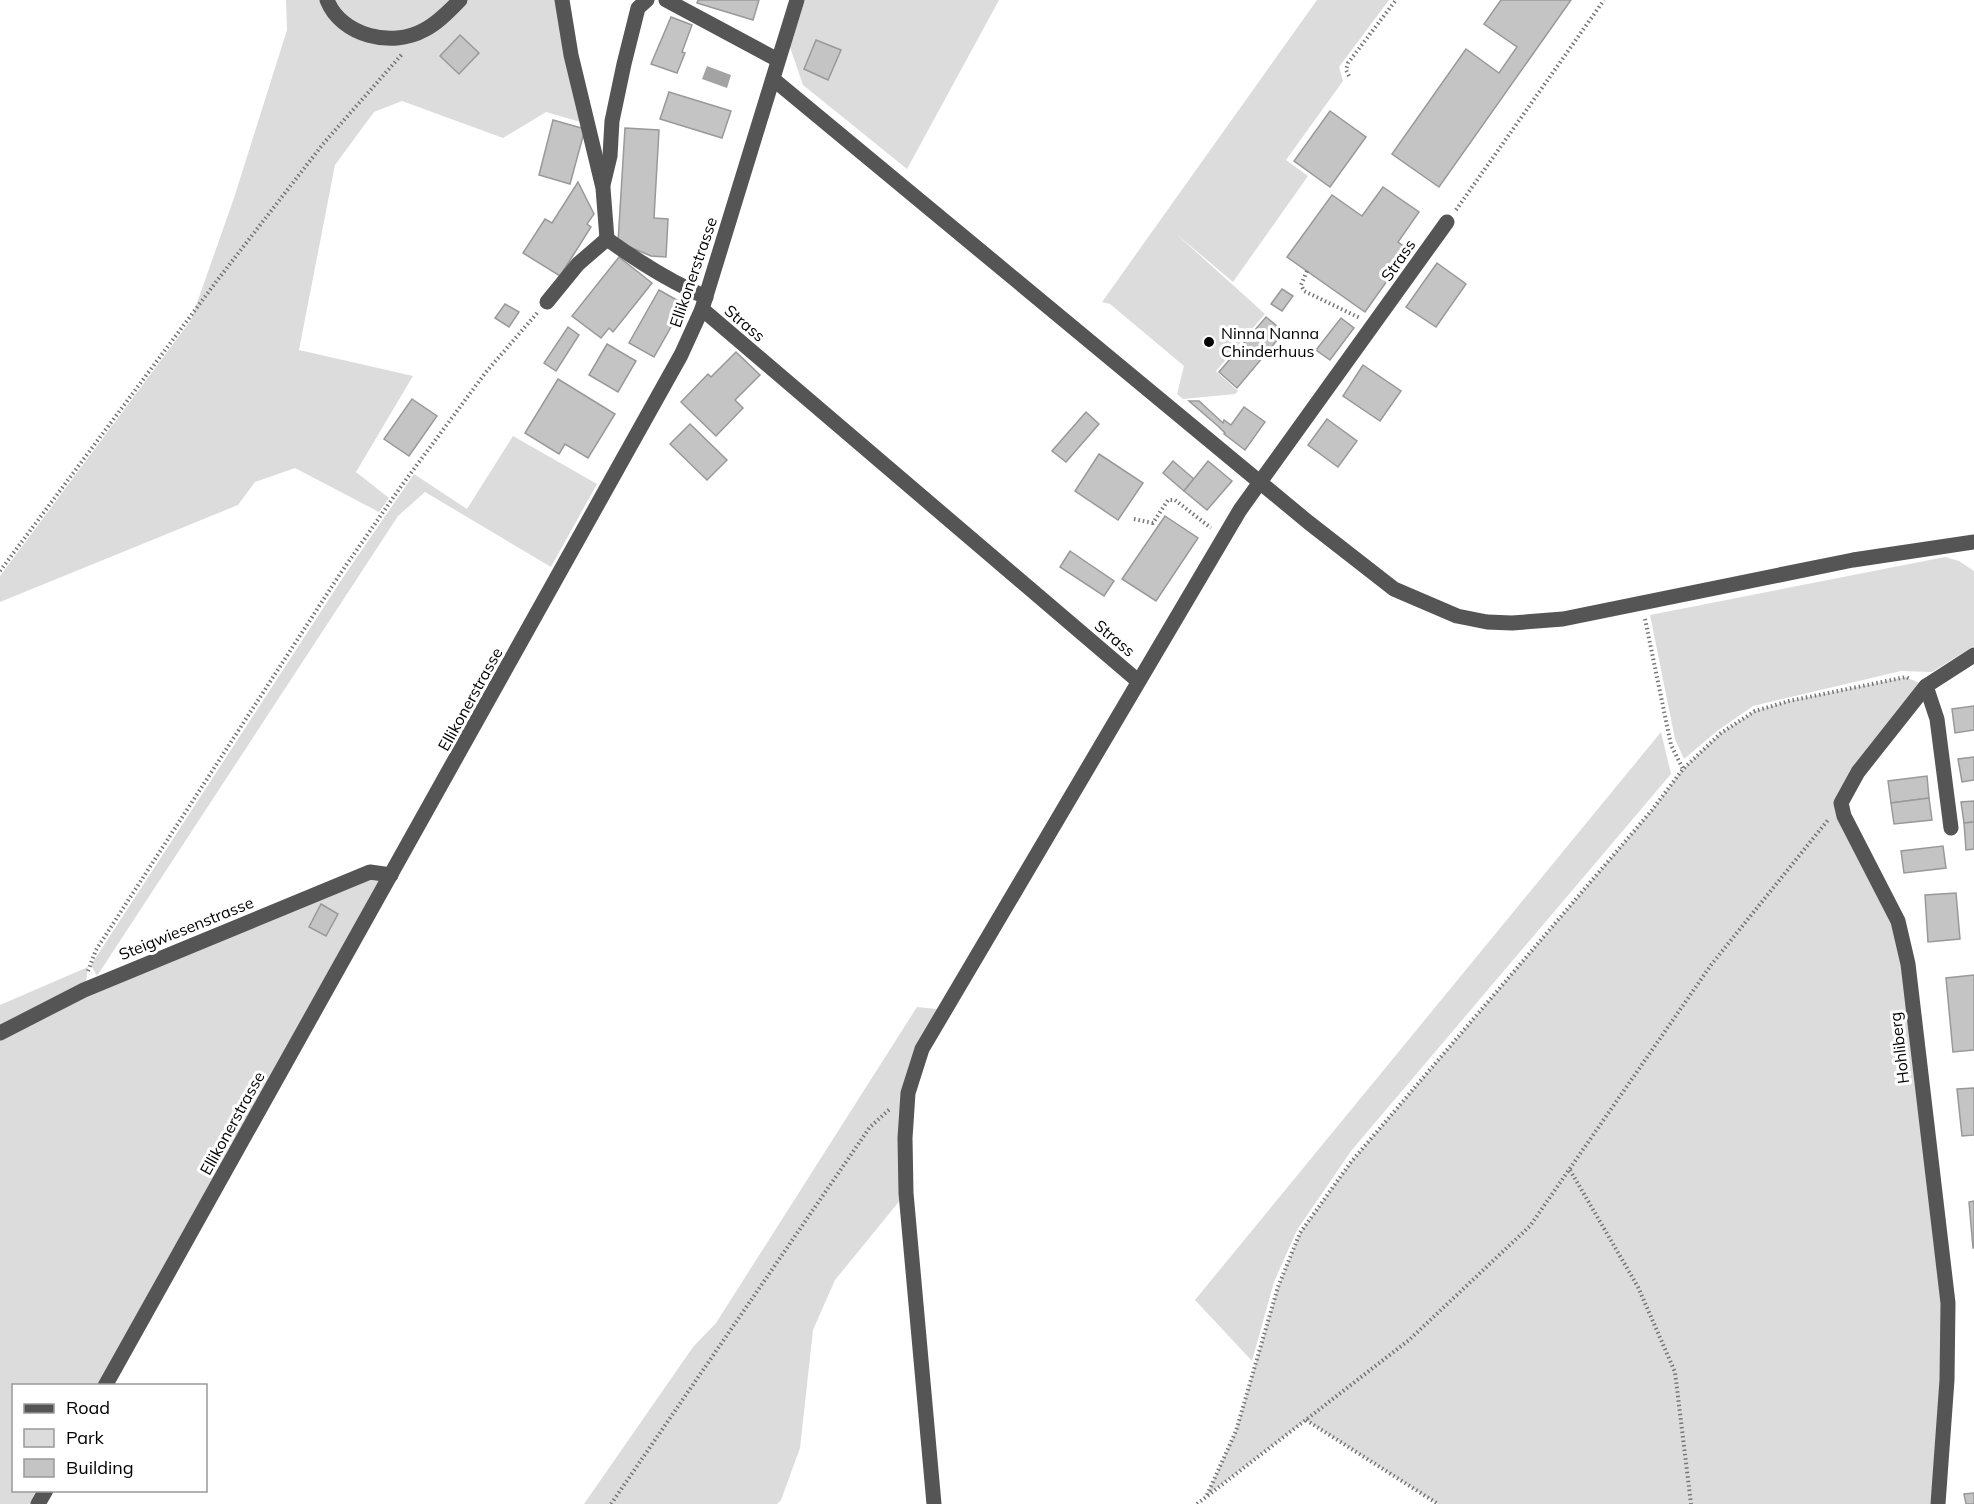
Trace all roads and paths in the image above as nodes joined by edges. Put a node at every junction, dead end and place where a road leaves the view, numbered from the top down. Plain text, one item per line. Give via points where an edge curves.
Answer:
1 (327, 0) edge
2 (460, 0) edge
3 (562, 0) edge
4 (646, 0) edge
5 (666, 0) edge
6 (797, 0) edge
7 (1396, 0) edge
8 (1604, 0) edge
9 (422, 32) junction
10 (778, 60) junction
11 (1349, 76) dead end
12 (773, 79) junction
13 (603, 188) junction
14 (1447, 222) joint
15 (607, 239) junction
16 (1307, 271) dead end
17 (547, 302) joint
18 (704, 303) junction
19 (1374, 325) junction
20 (1261, 483) junction
21 (1134, 519) dead end
22 (1223, 538) junction
23 (1973, 542) edge
24 (0, 571) edge
25 (1642, 603) junction
26 (1974, 656) edge
27 (1138, 681) junction
28 (1926, 686) junction
29 (1683, 769) junction
30 (1841, 803) junction
31 (1951, 828) dead end
32 (391, 874) junction
33 (84, 990) junction
34 (0, 1033) edge
35 (908, 1093) junction
36 (1570, 1170) junction
37 (106, 1384) edge
38 (1306, 1420) junction
39 (1207, 1495) junction
40 (611, 1504) edge
41 (934, 1504) edge
42 (1197, 1504) edge
43 (1438, 1504) edge
44 (1691, 1504) edge
45 (1938, 1504) edge

1 - 9 street via 346,26 370,36 393,39
2 - 9 street
3 - 13 street
4 - 13 street via 638,8 624,64
5 - 10 street
6 - 10 street, Ellikonerstrasse
7 - 11 path via 1348,63
8 - 14 path
9 - 24 path via 323,144
10 - 12 street, Ellikonerstrasse
12 - 18 street, Ellikonerstrasse
12 - 20 street
13 - 15 street
14 - 19 street, Strass
15 - 17 street via 578,264
15 - 18 street, Strass
16 - 19 path via 1301,285 1304,291
17 - 33 path via 486,372 340,574 96,950
18 - 27 street, Strass
18 - 32 street, Ellikonerstrasse via 657,401
19 - 20 street, Strass
20 - 22 street, Strass
20 - 25 street via 1394,589 1457,616 1512,623 1563,619
21 - 22 path via 1153,523 1168,500 1174,500
22 - 27 street, Strass
23 - 25 street via 1853,560
25 - 29 path via 1671,746
26 - 28 street
27 - 35 street via 922,1049
28 - 29 path via 1906,677 1755,711 1721,733
28 - 30 street via 1858,772
28 - 31 street via 1937,719
29 - 39 path via 1351,1162 1300,1233 1278,1287 1236,1431
30 - 36 path via 1711,965
30 - 45 street, Hohliberg via 1898,921 1908,964 1948,1303
32 - 33 street, Steigwiesenstrasse via 370,872
32 - 37 street, Ellikonerstrasse
33 - 34 street, Steigwiesenstrasse
35 - 40 path via 870,1127
35 - 41 street via 906,1193
36 - 38 path via 1522,1234 1409,1340
36 - 44 path via 1638,1287 1675,1372
38 - 39 path
38 - 43 path
39 - 42 path

